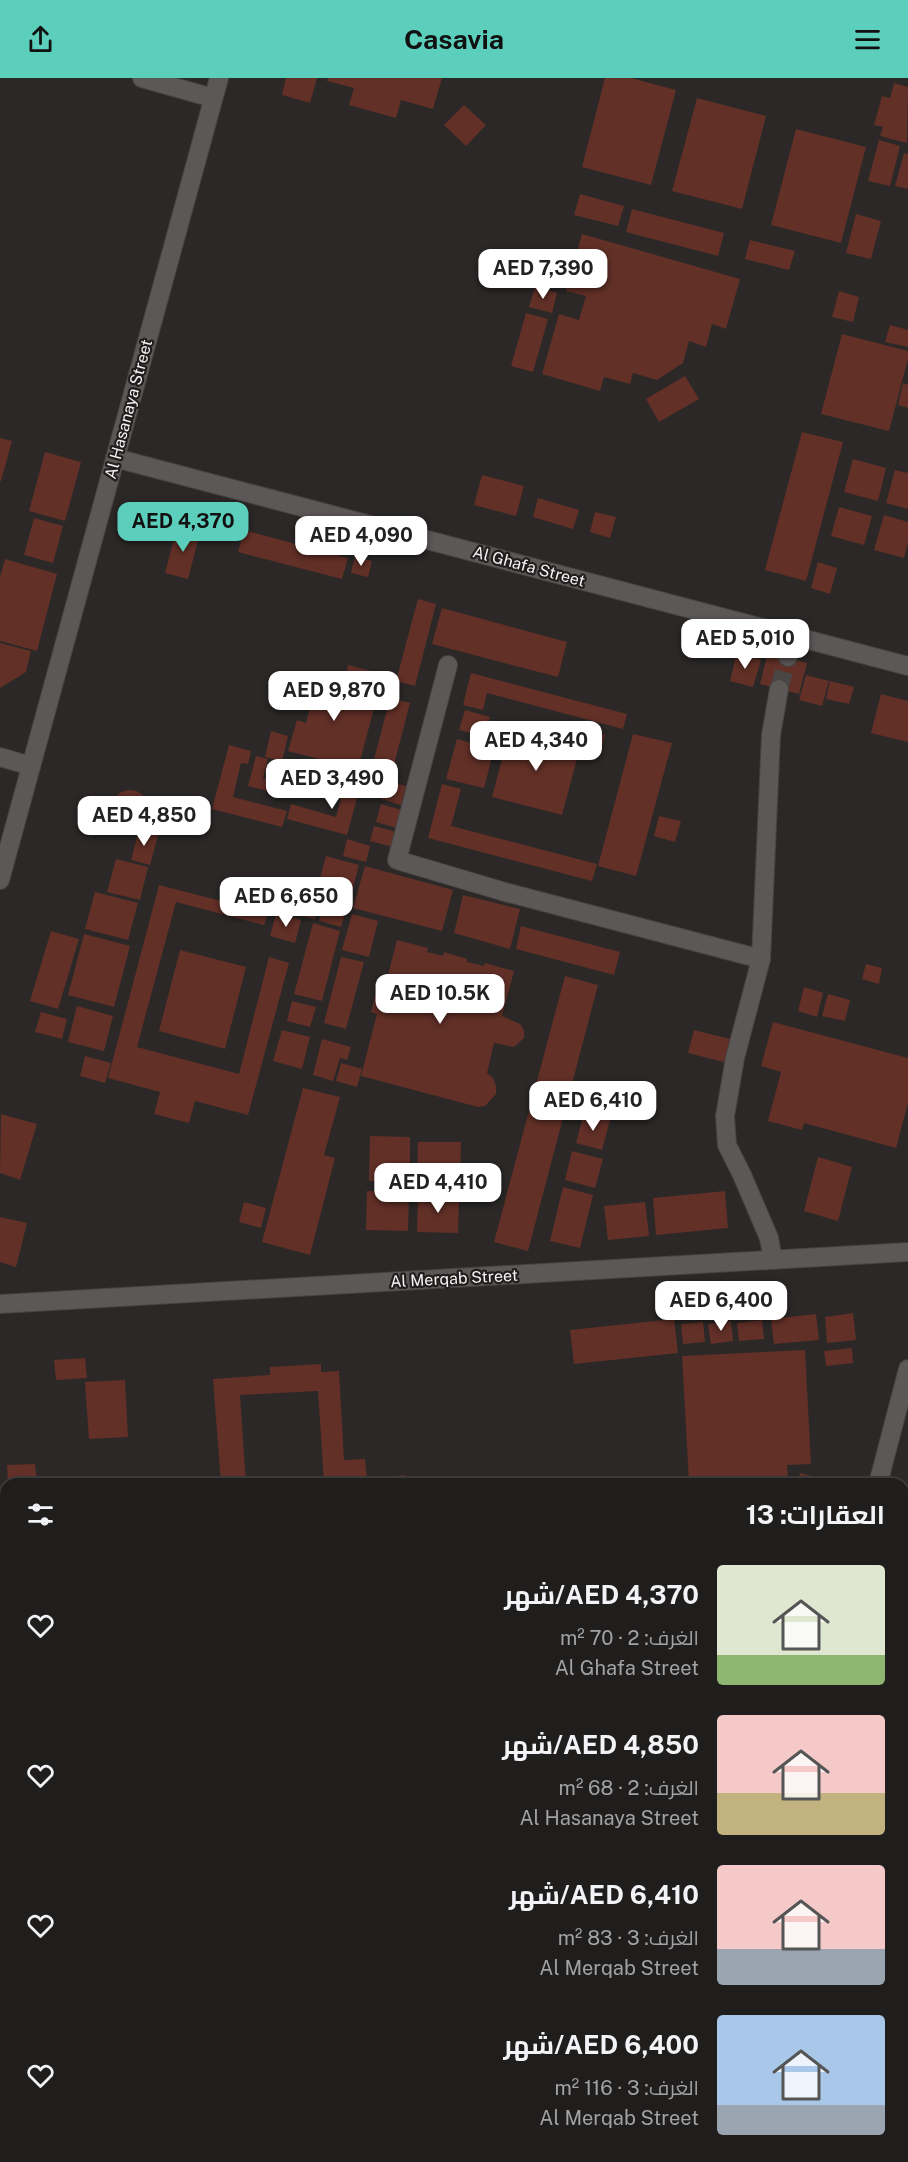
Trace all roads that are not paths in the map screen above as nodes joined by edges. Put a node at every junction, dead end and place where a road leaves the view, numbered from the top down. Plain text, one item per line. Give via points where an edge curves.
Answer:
1 (142, 78) edge
2 (219, 78) edge
3 (213, 98) junction
4 (115, 458) junction
5 (786, 633) junction
6 (788, 657) tunnel mouth
7 (448, 664) dead end
8 (908, 666) edge
9 (779, 689) tunnel mouth
10 (0, 757) edge
11 (31, 766) junction
12 (0, 880) edge
13 (761, 959) junction
14 (908, 1252) edge
15 (773, 1260) junction
16 (0, 1304) edge
17 (908, 1369) edge
18 (880, 1478) edge

1 - 3 street
2 - 3 street, Al Hasanaya Street
3 - 4 street, Al Hasanaya Street
4 - 5 street, Al Ghafa Street
4 - 11 street, Al Hasanaya Street
5 - 6 street
5 - 8 street, Al Ghafa Street
7 - 13 street via 397,860
9 - 13 street via 771,735
10 - 11 street
11 - 12 street, Al Hasanaya Street
13 - 15 street via 735,1058 725,1116 727,1145 769,1238
14 - 15 street, Al Merqab Street
15 - 16 street, Al Merqab Street
17 - 18 street

